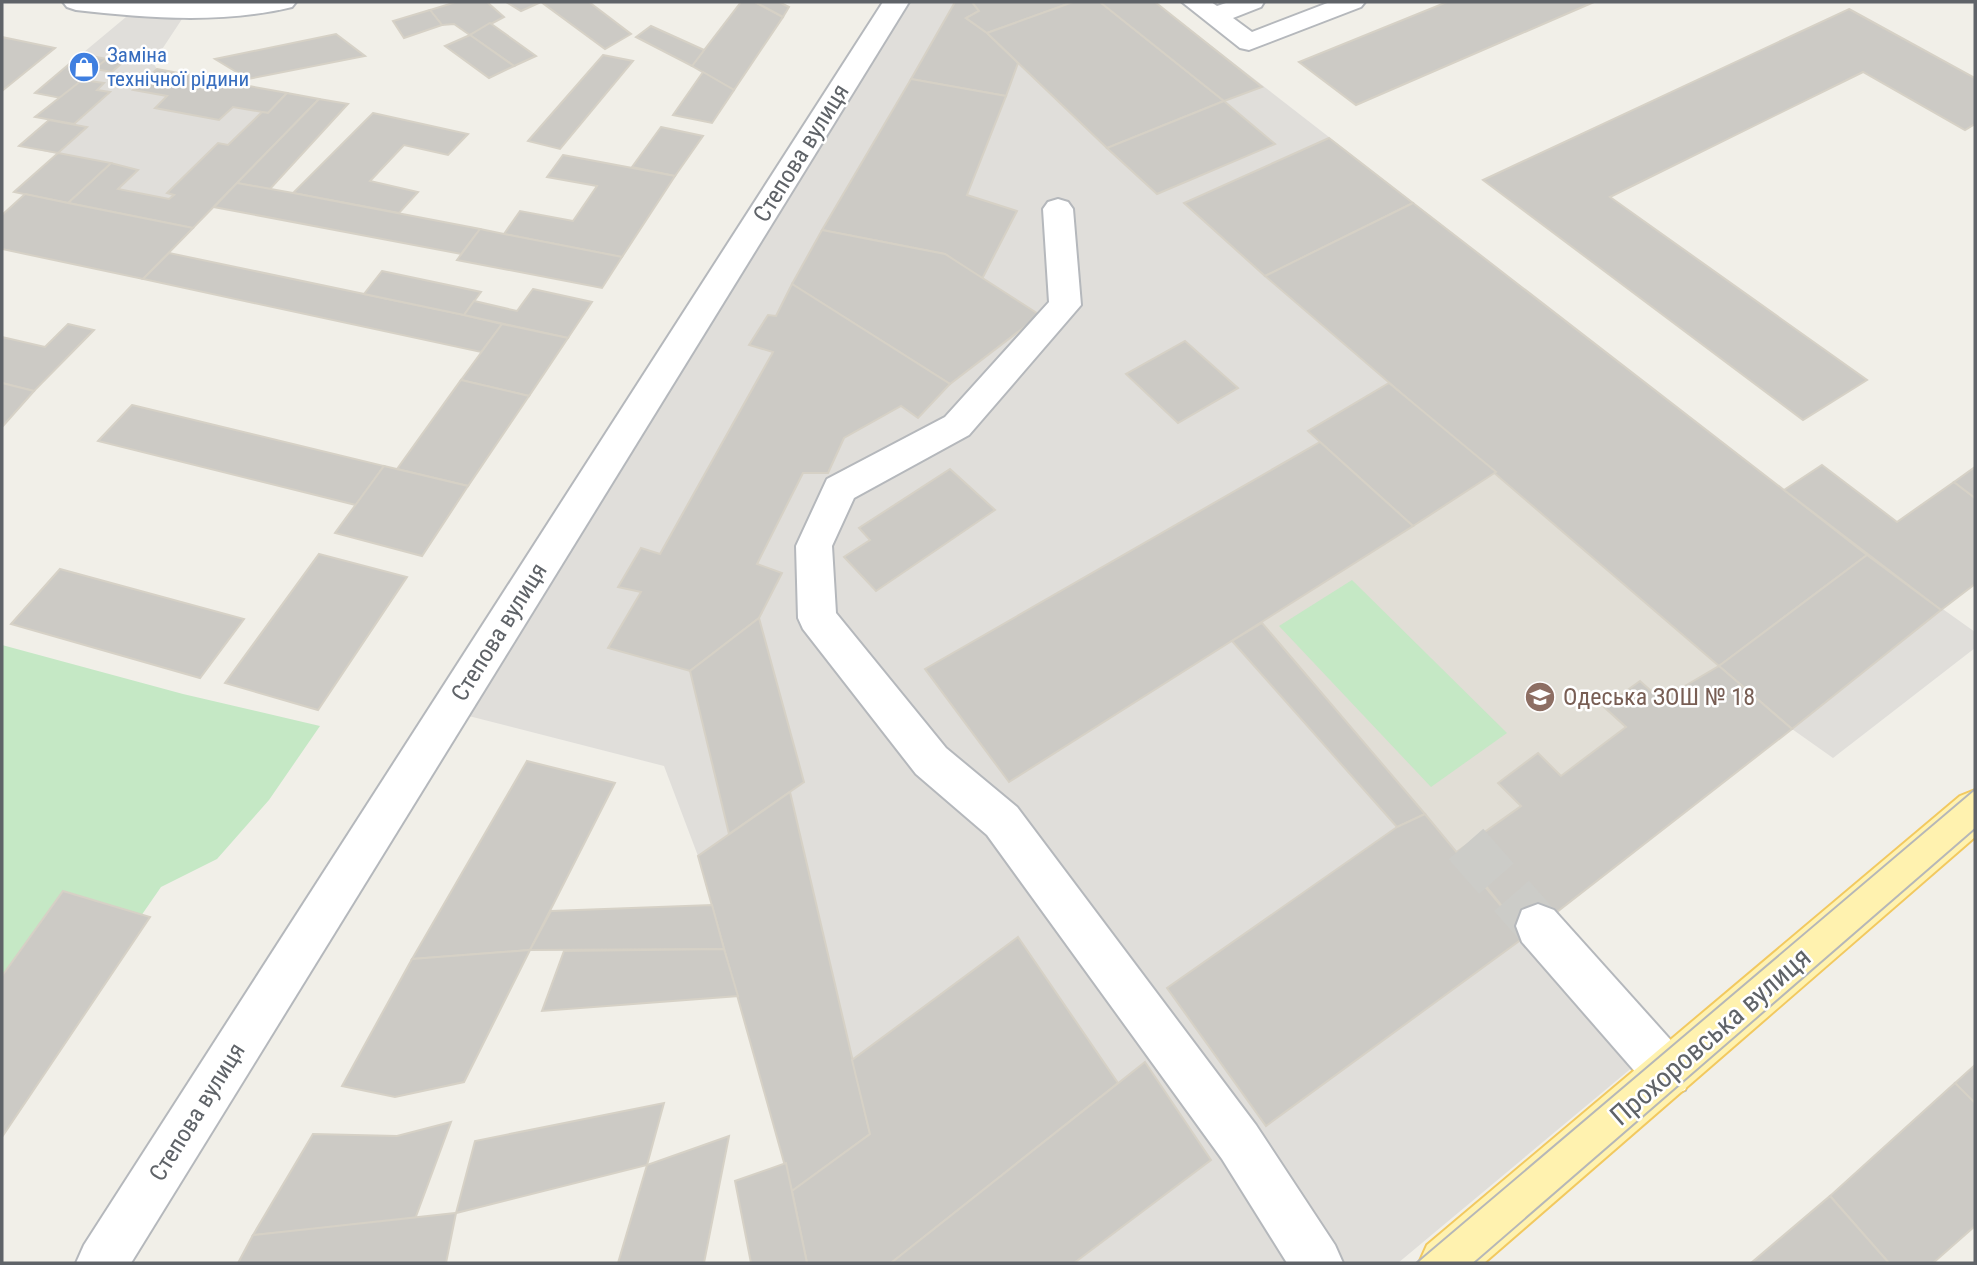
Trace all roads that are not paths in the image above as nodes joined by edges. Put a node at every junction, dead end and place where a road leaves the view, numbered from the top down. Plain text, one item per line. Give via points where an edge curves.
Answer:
1 (76, 2) edge
2 (283, 2) edge
3 (896, 2) edge
4 (1252, 2) edge
5 (1352, 2) edge
6 (1205, 9) edge
7 (1058, 209) dead end
8 (1975, 810) edge
9 (1538, 926) tunnel mouth
10 (1668, 1073) junction
11 (102, 1263) edge
12 (1317, 1263) edge
13 (1446, 1263) edge

1 - 2 street via 172,8
3 - 11 street, Степова вулиця
4 - 6 street
5 - 6 street via 1250,42
7 - 12 street via 1065,305 957,426 840,489 814,546 817,618 931,761 1002,821 1240,1142
8 - 10 main road, Прохоровська вулиця
9 - 10 street
10 - 13 main road, Прохоровська вулиця

